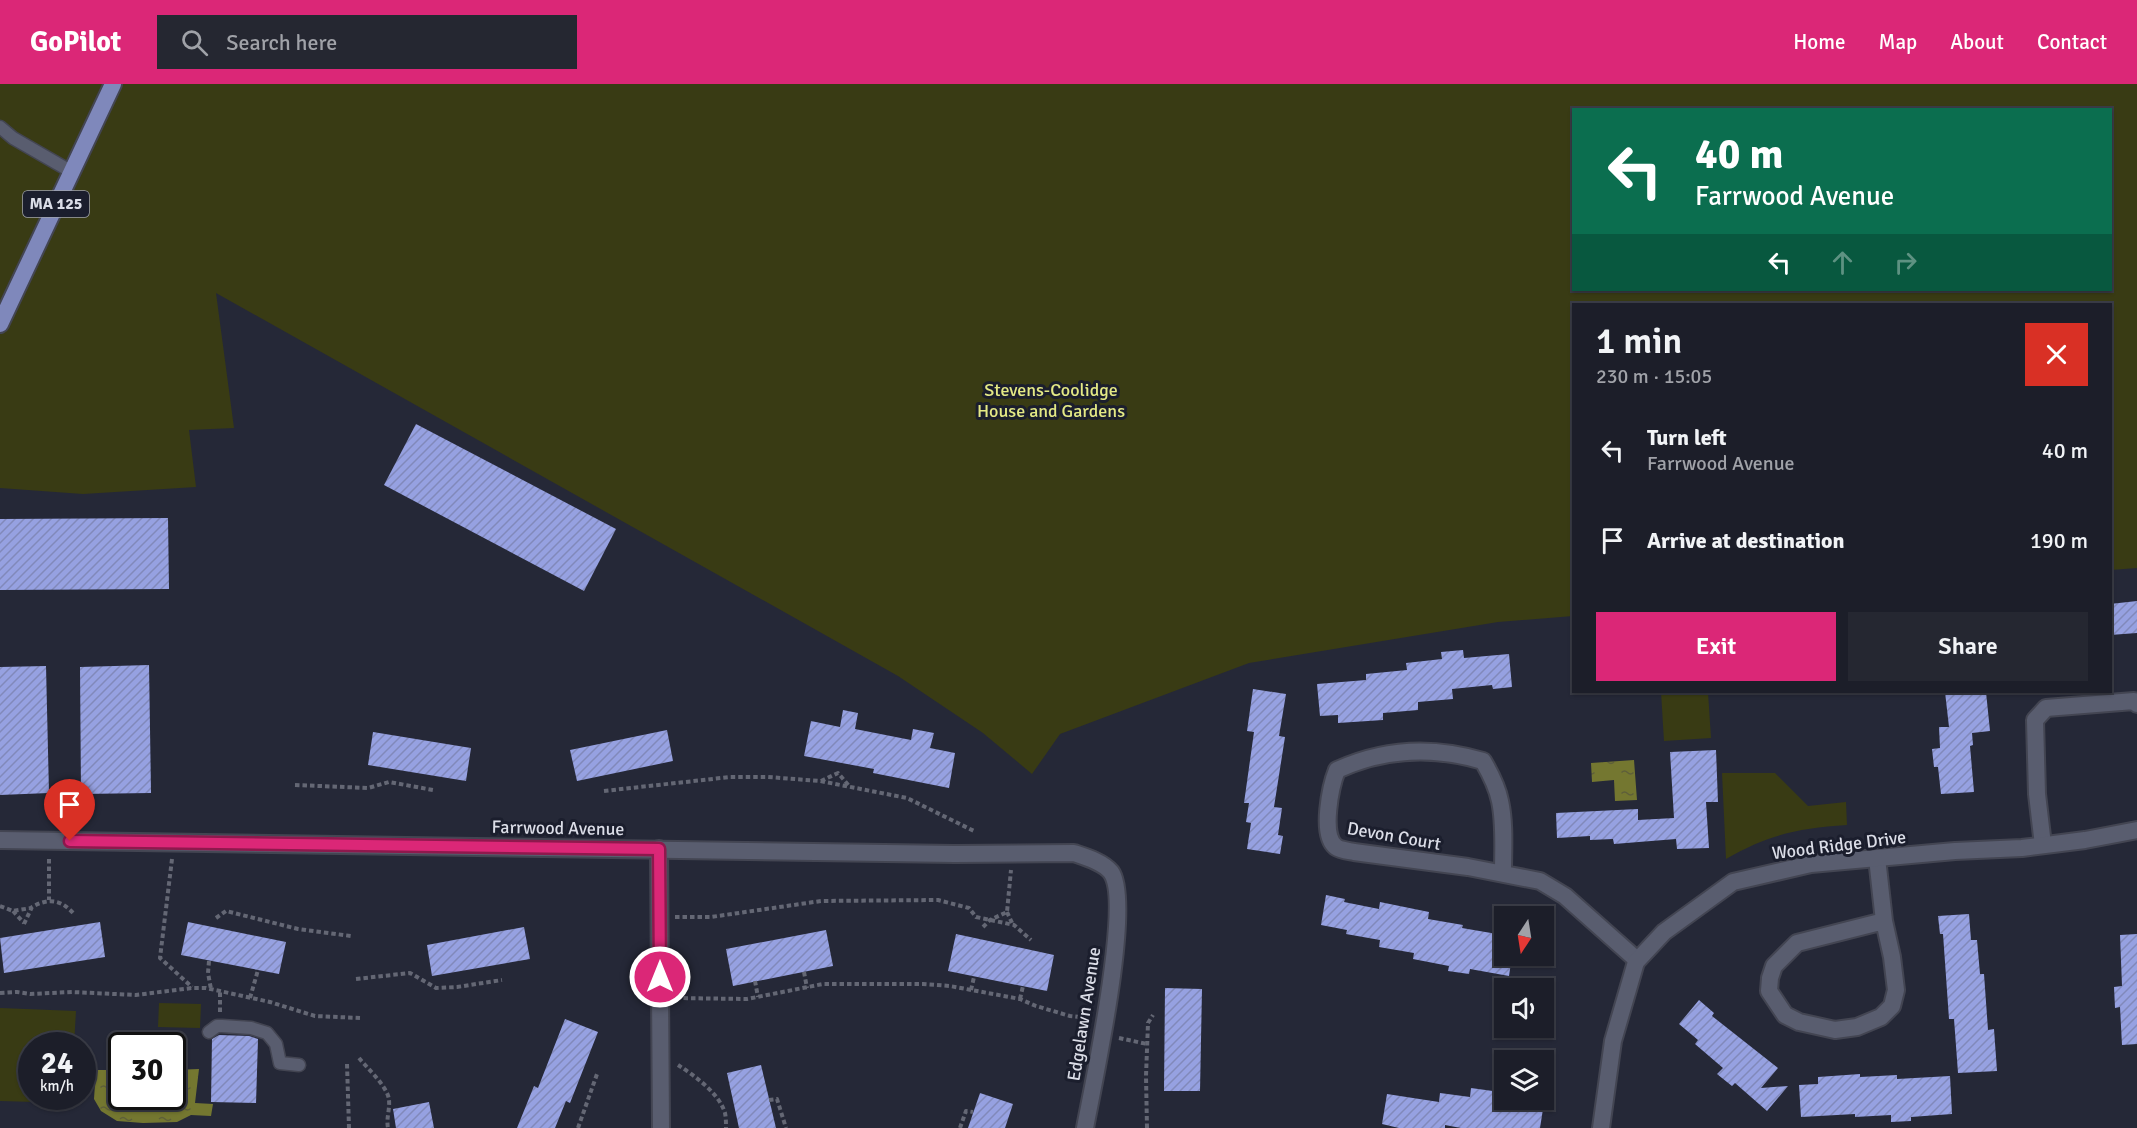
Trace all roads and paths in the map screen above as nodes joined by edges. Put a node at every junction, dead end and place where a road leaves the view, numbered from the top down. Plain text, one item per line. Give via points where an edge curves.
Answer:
1 (113, 84) edge
2 (0, 127) edge
3 (72, 172) junction
4 (0, 324) edge
5 (2137, 704) edge
6 (820, 781) junction
7 (295, 785) dead end
8 (850, 787) junction
9 (433, 790) dead end
10 (604, 791) dead end
11 (2137, 830) edge
12 (974, 831) dead end
13 (0, 840) edge
14 (50, 841) junction
15 (174, 844) junction
16 (2043, 845) junction
17 (659, 849) junction
18 (1013, 853) junction
19 (1877, 858) junction
20 (1110, 871) joint
21 (1503, 873) junction
22 (49, 900) junction
23 (0, 906) edge
24 (32, 907) junction
25 (13, 911) junction
26 (1007, 912) junction
27 (74, 914) dead end
28 (659, 917) junction
29 (976, 917) junction
30 (216, 918) dead end
31 (990, 920) junction
32 (1884, 921) junction
33 (1014, 925) junction
34 (351, 936) dead end
35 (1031, 940) dead end
36 (209, 960) dead end
37 (1637, 960) junction
38 (258, 970) dead end
39 (804, 972) dead end
40 (974, 977) dead end
41 (356, 979) dead end
42 (502, 980) dead end
43 (755, 981) dead end
44 (1023, 986) dead end
45 (192, 987) junction
46 (807, 987) junction
47 (211, 990) junction
48 (971, 990) junction
49 (0, 993) edge
50 (660, 997) junction
51 (758, 997) junction
52 (250, 998) junction
53 (1020, 999) junction
54 (1153, 1015) dead end
55 (360, 1018) dead end
56 (1103, 1027) junction
57 (209, 1032) dead end
58 (1147, 1044) junction
59 (359, 1058) dead end
60 (347, 1064) dead end
61 (660, 1064) junction
62 (299, 1065) dead end
63 (597, 1074) dead end
64 (769, 1100) dead end
65 (973, 1112) dead end
66 (349, 1128) edge
67 (388, 1128) edge
68 (578, 1128) edge
69 (661, 1128) edge
70 (726, 1128) edge
71 (786, 1128) edge
72 (960, 1128) edge
73 (1086, 1128) edge
74 (1147, 1128) edge
75 (1601, 1128) edge

1 - 3 main road, MA 125
2 - 3 lane
3 - 4 main road, MA 125
5 - 16 street via 2134,701 2046,708 2035,720
6 - 8 path
6 - 8 path via 838,773
6 - 10 path via 730,777
7 - 9 path via 368,788 389,782
8 - 12 path via 908,798
11 - 16 street, Wood Ridge Drive
13 - 14 street, Farrwood Avenue
14 - 15 street, Farrwood Avenue
14 - 22 path
15 - 17 street, Farrwood Avenue
15 - 45 path via 160,958
16 - 19 street, Wood Ridge Drive
17 - 18 street, Farrwood Avenue
17 - 28 street
18 - 20 street, Farrwood Avenue via 1074,853
18 - 26 path
19 - 32 street
19 - 37 street, Wood Ridge Drive via 1811,864 1733,882 1664,932
20 - 56 street, Edgelawn Avenue via 1116,884 1115,959
21 - 21 street, Devon Court via 1336,847 1328,828 1332,782 1338,770 1373,756 1432,750 1483,761 1500,800
21 - 37 street, Devon Court via 1539,881 1565,896
22 - 24 path
22 - 27 path via 68,906
23 - 25 path
24 - 25 path
24 - 25 path via 24,924
26 - 31 path
26 - 33 path
28 - 29 path via 711,917 821,901 938,900 969,908
28 - 50 street
29 - 31 path
29 - 31 path via 982,927
30 - 34 path via 226,911 298,929
31 - 33 path
32 - 32 street via 1896,990 1892,1005 1881,1017 1857,1027 1835,1030 1785,1015 1769,991 1770,978 1774,966 1797,943
33 - 35 path
36 - 47 path
37 - 75 street, Wood Ridge Drive via 1613,1041
38 - 52 path
39 - 46 path
40 - 48 path
41 - 42 path via 410,973 436,988
43 - 51 path
44 - 53 path
45 - 47 path
45 - 49 path via 136,995
46 - 48 path via 889,982
46 - 51 path
47 - 52 path
48 - 53 path
50 - 51 path
50 - 61 street
52 - 55 path via 315,1016
53 - 56 path
54 - 58 path via 1148,1023
56 - 58 path
56 - 73 street, Edgelawn Avenue
57 - 62 lane via 222,1026 267,1033 276,1044 280,1063
58 - 74 path
59 - 67 path via 388,1093
60 - 66 path
61 - 69 street
61 - 70 path via 678,1065 695,1076 725,1112
63 - 68 path
64 - 71 path via 777,1099
65 - 72 path via 966,1111

